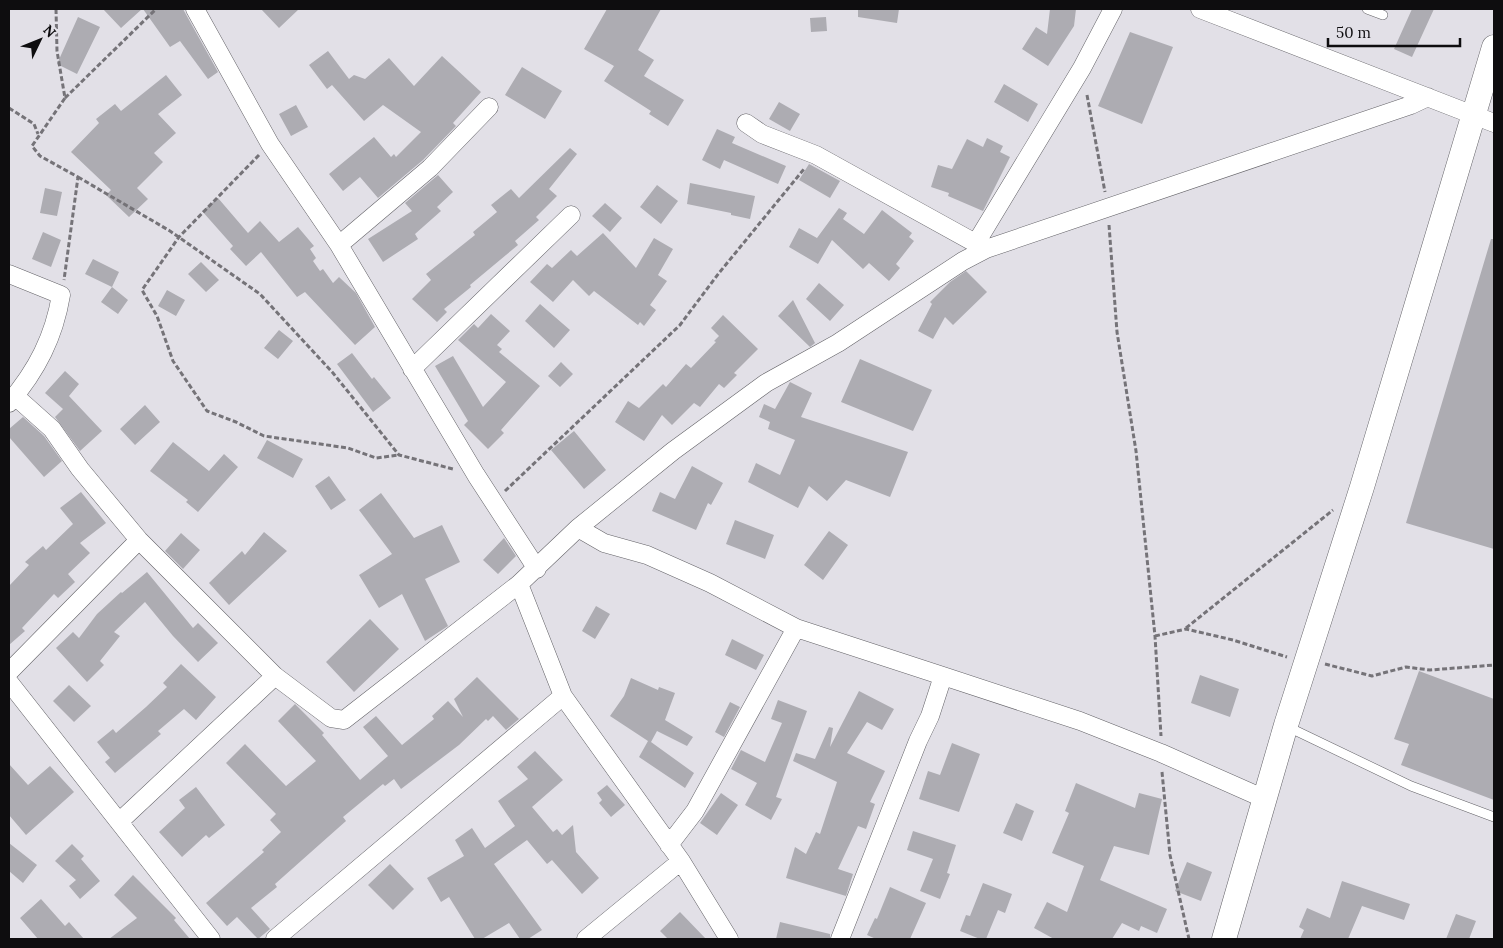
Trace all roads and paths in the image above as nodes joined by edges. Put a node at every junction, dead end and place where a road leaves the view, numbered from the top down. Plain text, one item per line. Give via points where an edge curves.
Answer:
1 (56, 9) edge
2 (156, 9) edge
3 (195, 9) edge
4 (1113, 9) edge
5 (1200, 9) edge
6 (1367, 9) edge
7 (1383, 15) dead end
8 (1494, 46) edge
9 (1082, 68) junction
10 (1428, 97) junction
11 (65, 98) junction
12 (489, 107) dead end
13 (9, 108) edge
14 (1484, 120) edge
15 (746, 123) dead end
16 (38, 135) junction
17 (270, 144) junction
18 (816, 155) junction
19 (78, 176) junction
20 (1108, 208) junction
21 (570, 215) dead end
22 (179, 237) junction
23 (339, 245) junction
24 (981, 246) junction
25 (9, 274) edge
26 (62, 295) junction
27 (412, 369) junction
28 (12, 399) edge
29 (399, 455) junction
30 (476, 475) junction
31 (1362, 487) junction
32 (494, 502) junction
33 (578, 528) junction
34 (139, 540) junction
35 (537, 569) junction
36 (519, 584) junction
37 (796, 628) junction
38 (1186, 629) junction
39 (1155, 636) junction
40 (1306, 661) junction
41 (1494, 665) edge
42 (9, 672) edge
43 (276, 676) junction
44 (944, 676) junction
45 (9, 682) edge
46 (563, 696) junction
47 (1286, 726) junction
48 (1161, 753) junction
49 (1265, 799) junction
50 (1494, 817) edge
51 (119, 822) junction
52 (670, 845) junction
53 (681, 861) junction
54 (211, 939) edge
55 (275, 939) edge
56 (586, 939) edge
57 (729, 939) edge
58 (840, 939) edge
59 (1189, 939) edge
60 (1224, 939) edge

1 - 11 path via 57,51
2 - 11 path
3 - 17 street
4 - 9 street
5 - 10 street
6 - 7 lane
8 - 14 street
9 - 20 path
9 - 24 street
10 - 14 street
10 - 20 street
11 - 16 path
12 - 23 street via 430,168
13 - 16 path via 34,124
14 - 31 street
15 - 18 street via 762,134
16 - 19 path via 32,146 40,156
17 - 22 path
17 - 23 street
18 - 24 street
18 - 32 path via 680,325
19 - 22 path
19 - 26 path
20 - 24 street
20 - 39 path via 1117,332 1136,451
21 - 27 street
22 - 29 path via 260,294 333,374
22 - 29 path via 142,290 157,316 173,361 207,410 264,436 348,448 376,458
23 - 27 street
24 - 33 street via 838,343 766,383 673,451
25 - 26 street
26 - 28 street via 50,340 38,364
27 - 30 street
28 - 34 street via 52,429 80,469
29 - 30 path
30 - 32 street
31 - 38 path
31 - 40 street
32 - 35 street
33 - 35 street
33 - 37 street via 604,543 647,555 710,582
34 - 42 street
34 - 43 street
35 - 36 street
36 - 43 street via 344,720 331,718
36 - 46 street
37 - 44 street
37 - 52 street via 695,810
38 - 39 path
38 - 40 path
39 - 48 path
40 - 41 path via 1372,676 1406,667 1430,670
40 - 47 street
43 - 51 street
44 - 48 street via 1080,720
44 - 58 street
45 - 51 street
46 - 52 street
46 - 55 street
47 - 49 street
47 - 50 lane via 1411,786
48 - 49 street
48 - 59 path via 1170,855
49 - 60 street
51 - 54 street
52 - 53 street
53 - 56 street
53 - 57 street

